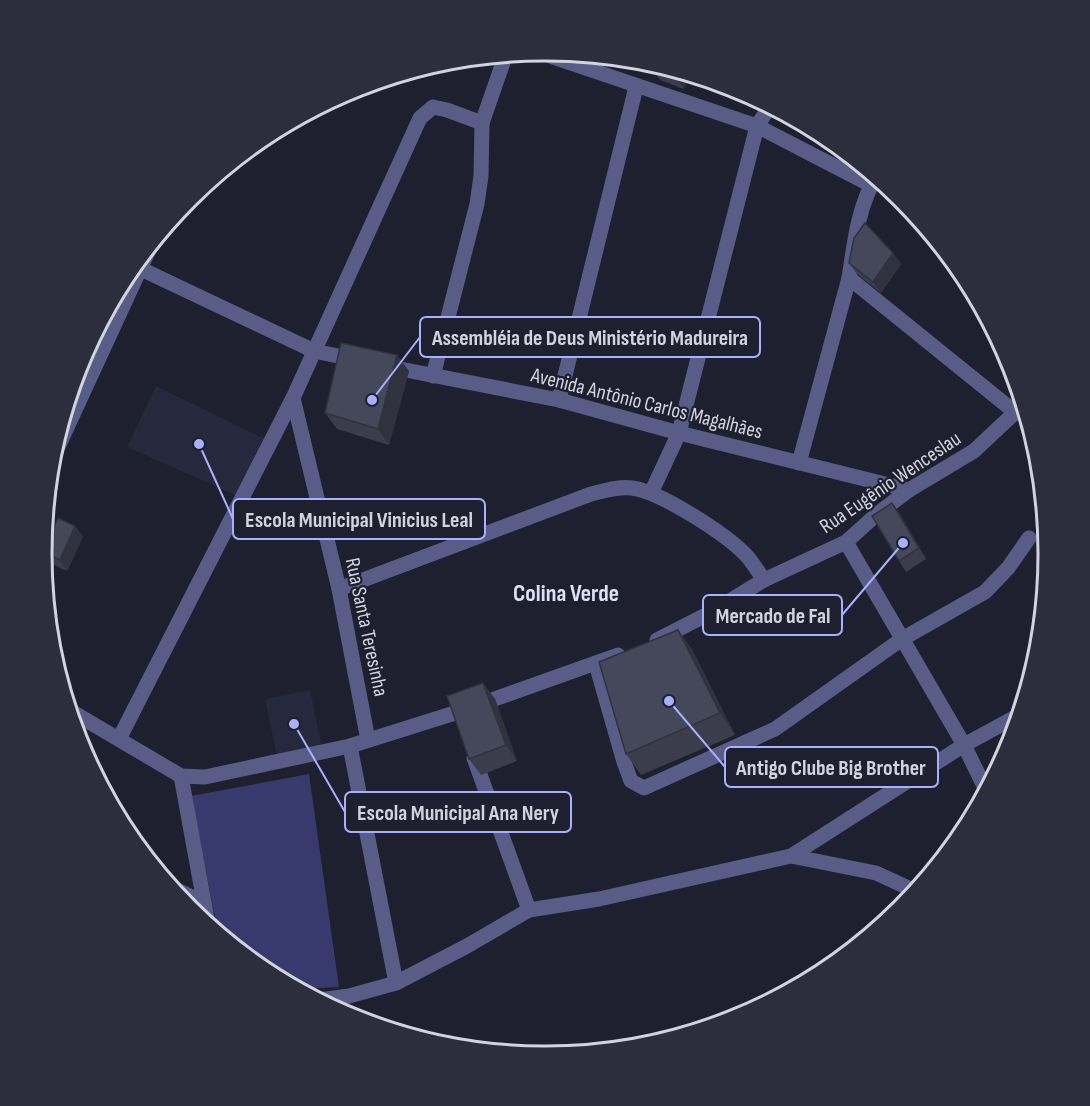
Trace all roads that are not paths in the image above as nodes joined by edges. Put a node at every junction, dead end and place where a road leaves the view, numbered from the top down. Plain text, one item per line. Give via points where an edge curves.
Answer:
1 (565, 62) edge
2 (503, 63) edge
3 (636, 87) junction
4 (766, 112) edge
5 (482, 123) junction
6 (757, 126) junction
7 (860, 174) edge
8 (873, 185) edge
9 (142, 270) edge
10 (137, 278) edge
11 (849, 278) junction
12 (314, 351) junction
13 (433, 376) junction
14 (293, 398) junction
15 (559, 400) junction
16 (1014, 405) edge
17 (1016, 412) edge
18 (72, 418) edge
19 (679, 434) junction
20 (799, 463) junction
21 (909, 490) junction
22 (651, 493) junction
23 (1029, 537) dead end
24 (846, 542) junction
25 (764, 580) junction
26 (339, 589) junction
27 (902, 639) junction
28 (596, 664) junction
29 (81, 717) edge
30 (1007, 721) edge
31 (118, 739) junction
32 (368, 740) junction
33 (469, 744) edge
34 (964, 745) junction
35 (350, 746) junction
36 (181, 776) junction
37 (982, 781) edge
38 (790, 856) junction
39 (906, 887) edge
40 (195, 898) edge
41 (204, 903) junction
42 (205, 909) edge
43 (529, 910) junction
44 (396, 983) junction
45 (334, 998) edge

1 - 3 street
2 - 5 street
3 - 6 street
3 - 15 street
4 - 6 street
5 - 12 street via 433,107 420,118
5 - 13 street via 477,204
6 - 7 street
6 - 19 street
8 - 11 street via 854,243
9 - 12 street, Avenida Antônio Carlos Magalhães
10 - 18 street
11 - 16 street
11 - 20 street
12 - 13 street, Avenida Antônio Carlos Magalhães
12 - 14 street
13 - 15 street, Avenida Antônio Carlos Magalhães
14 - 26 street, Rua Santa Teresinha
14 - 31 street
15 - 19 street, Avenida Antônio Carlos Magalhães
17 - 21 street, Rua Eugênio Wenceslau via 974,452
19 - 20 street, Avenida Antônio Carlos Magalhães
19 - 22 street
20 - 21 street, Avenida Antônio Carlos Magalhães
21 - 24 street, Rua Eugênio Wenceslau
22 - 25 street via 729,539 747,555
22 - 26 street via 617,488 591,494
23 - 27 street via 985,592
24 - 25 street, Rua Eugênio Wenceslau
24 - 27 street
25 - 28 street, Rua Eugênio Wenceslau via 712,612
26 - 32 street, Rua Santa Teresinha
27 - 28 street via 775,729 644,788 631,781
27 - 34 street
28 - 32 street, Rua Eugênio Wenceslau via 460,717
29 - 31 street
30 - 34 street
31 - 36 street
32 - 35 street, Rua Eugênio Wenceslau
33 - 43 street
34 - 37 street
34 - 38 street
35 - 36 street, Rua Eugênio Wenceslau via 205,777
35 - 44 street
36 - 41 street
38 - 39 street via 876,873
38 - 43 street via 599,899
40 - 41 street
41 - 42 street
43 - 44 street
44 - 45 street

